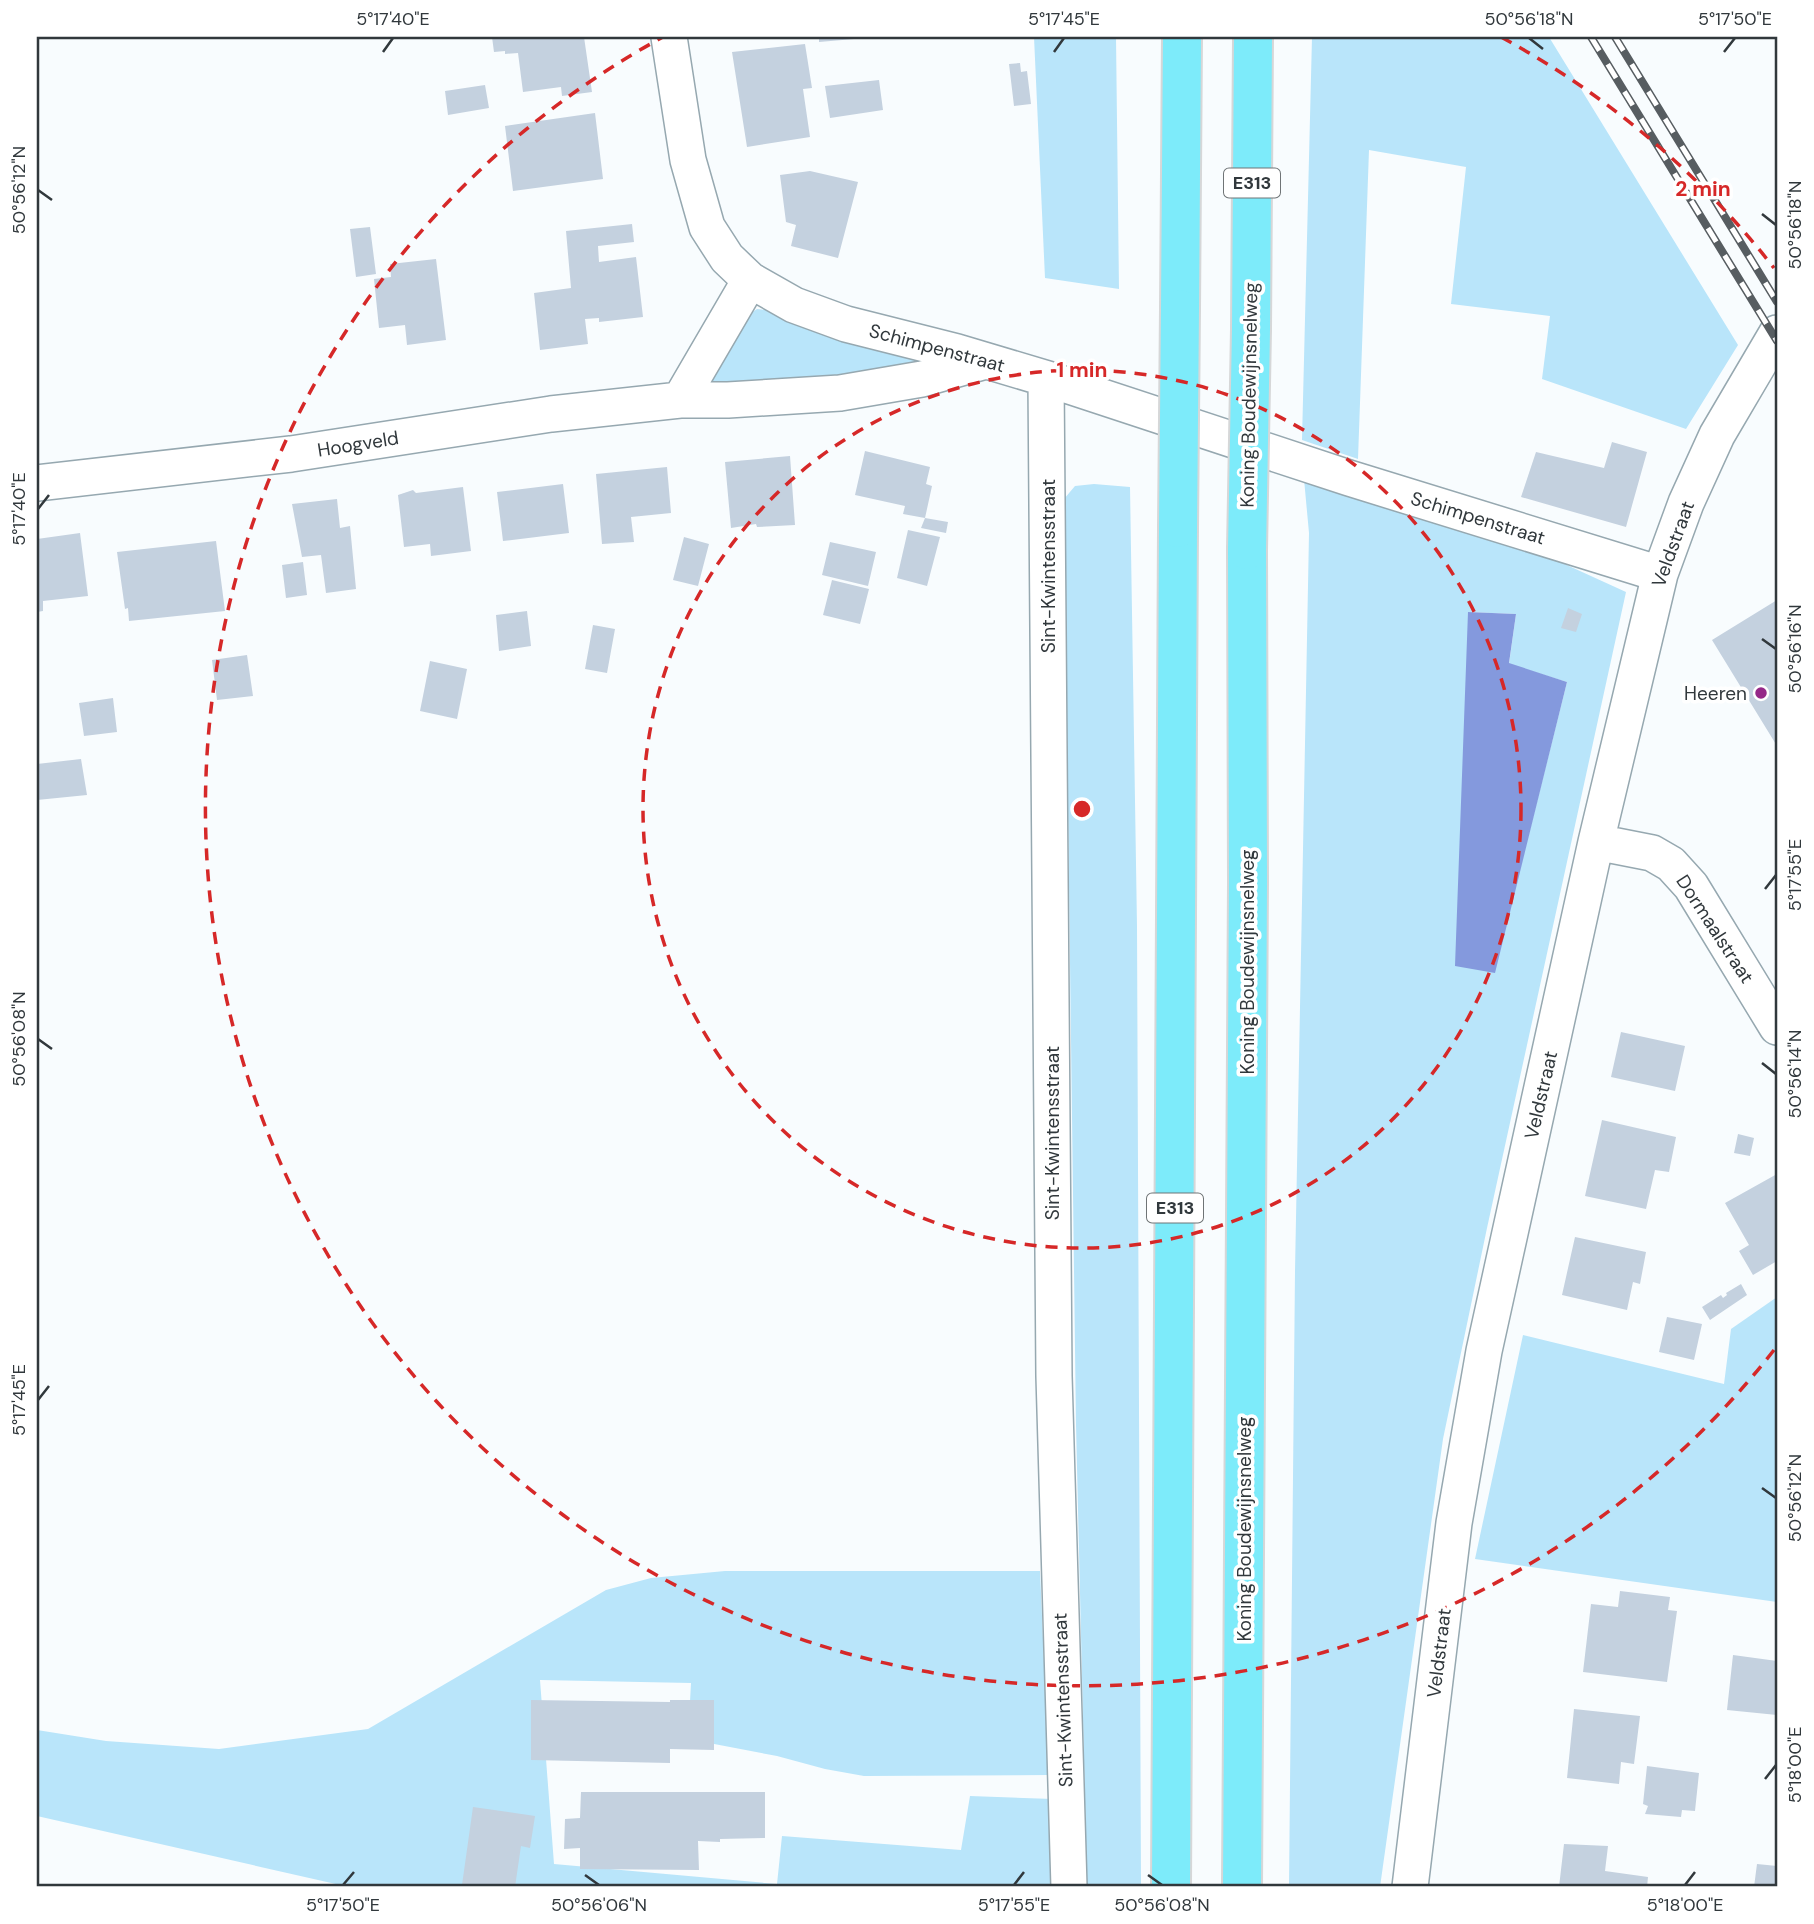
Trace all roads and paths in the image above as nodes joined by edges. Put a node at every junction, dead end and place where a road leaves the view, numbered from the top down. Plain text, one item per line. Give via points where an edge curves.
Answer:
1 (669, 37) edge
2 (1182, 37) edge
3 (1253, 37) edge
4 (750, 280) junction
5 (1777, 333) edge
6 (988, 360) junction
7 (1046, 379) junction
8 (680, 400) junction
9 (37, 483) edge
10 (1660, 574) junction
11 (1596, 842) junction
12 (1777, 1027) edge
13 (1069, 1887) edge
14 (1171, 1887) edge
15 (1242, 1887) edge
16 (1410, 1887) edge

1 - 4 street, Schimpenstraat via 688,160 707,227 727,258
2 - 14 highway, E313, bridge
3 - 15 highway, Koning Boudewijnsnelweg / E313, bridge
4 - 6 street, Schimpenstraat via 794,306 846,324
4 - 8 street
5 - 10 street, Veldstraat via 1717,435
6 - 7 street, Schimpenstraat
6 - 8 street, Hoogveld via 922,379 840,393
7 - 10 street, Schimpenstraat
7 - 13 street, Sint-Kwintensstraat via 1054,1376
8 - 9 street, Hoogveld via 551,414 290,454
10 - 11 street, Veldstraat
11 - 12 street, Dormaalstraat via 1652,853 1671,864 1691,886
11 - 16 street, Veldstraat via 1484,1351 1454,1523

